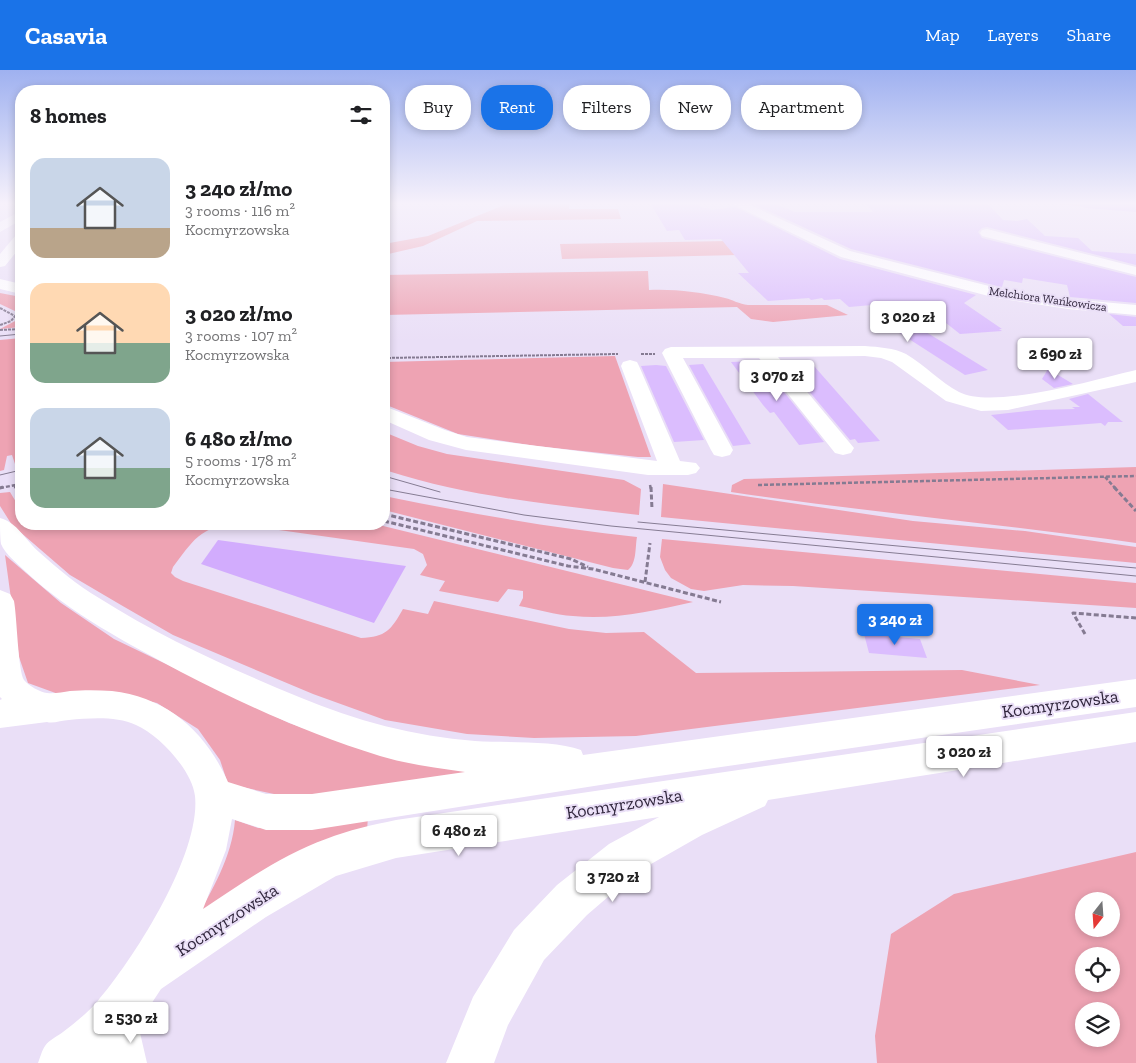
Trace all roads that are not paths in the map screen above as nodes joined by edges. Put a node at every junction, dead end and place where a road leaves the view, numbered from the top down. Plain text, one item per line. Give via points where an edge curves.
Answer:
1 (11, 249) edge
2 (837, 249) edge
3 (1051, 249) edge
4 (0, 262) edge
5 (1136, 271) edge
6 (0, 284) edge
7 (15, 287) edge
8 (1136, 310) edge
9 (764, 352) junction
10 (629, 358) road end
11 (1136, 376) edge
12 (390, 415) edge
13 (843, 448) dead end
14 (722, 450) dead end
15 (0, 526) edge
16 (0, 601) edge
17 (1136, 693) edge
18 (50, 709) junction
19 (0, 714) edge
20 (1136, 726) edge
21 (645, 762) junction
22 (785, 779) junction
23 (214, 795) junction
24 (146, 973) junction
25 (112, 1019) junction
26 (62, 1063) edge
27 (123, 1063) edge
28 (470, 1063) edge

1 - 4 main road
2 - 8 main road, Melchiora Wańkowicza via 852,256 996,292 1068,304
3 - 5 main road
6 - 7 main road
9 - 11 main road via 865,351 889,354 903,360 953,397 981,405 1008,404
9 - 13 main road
9 - 14 main road via 671,353
10 - 12 main road via 679,468 648,468 466,443
15 - 21 main road via 27,557 69,592 125,629 309,717 382,741 458,756
16 - 18 main road via 7,682 28,700
17 - 21 main road, Kocmyrzowska
18 - 19 main road
18 - 23 main road via 98,705 146,714 182,738 203,768
20 - 22 main road, Kocmyrzowska
21 - 23 main road, Kocmyrzowska via 312,812 266,812
22 - 24 main road, Kocmyrzowska via 396,839 358,848 326,859 287,880
22 - 28 main road via 688,822 623,858 572,900 529,945 489,1013
23 - 24 main road via 213,825 192,887
24 - 25 main road
25 - 26 main road
25 - 27 main road

